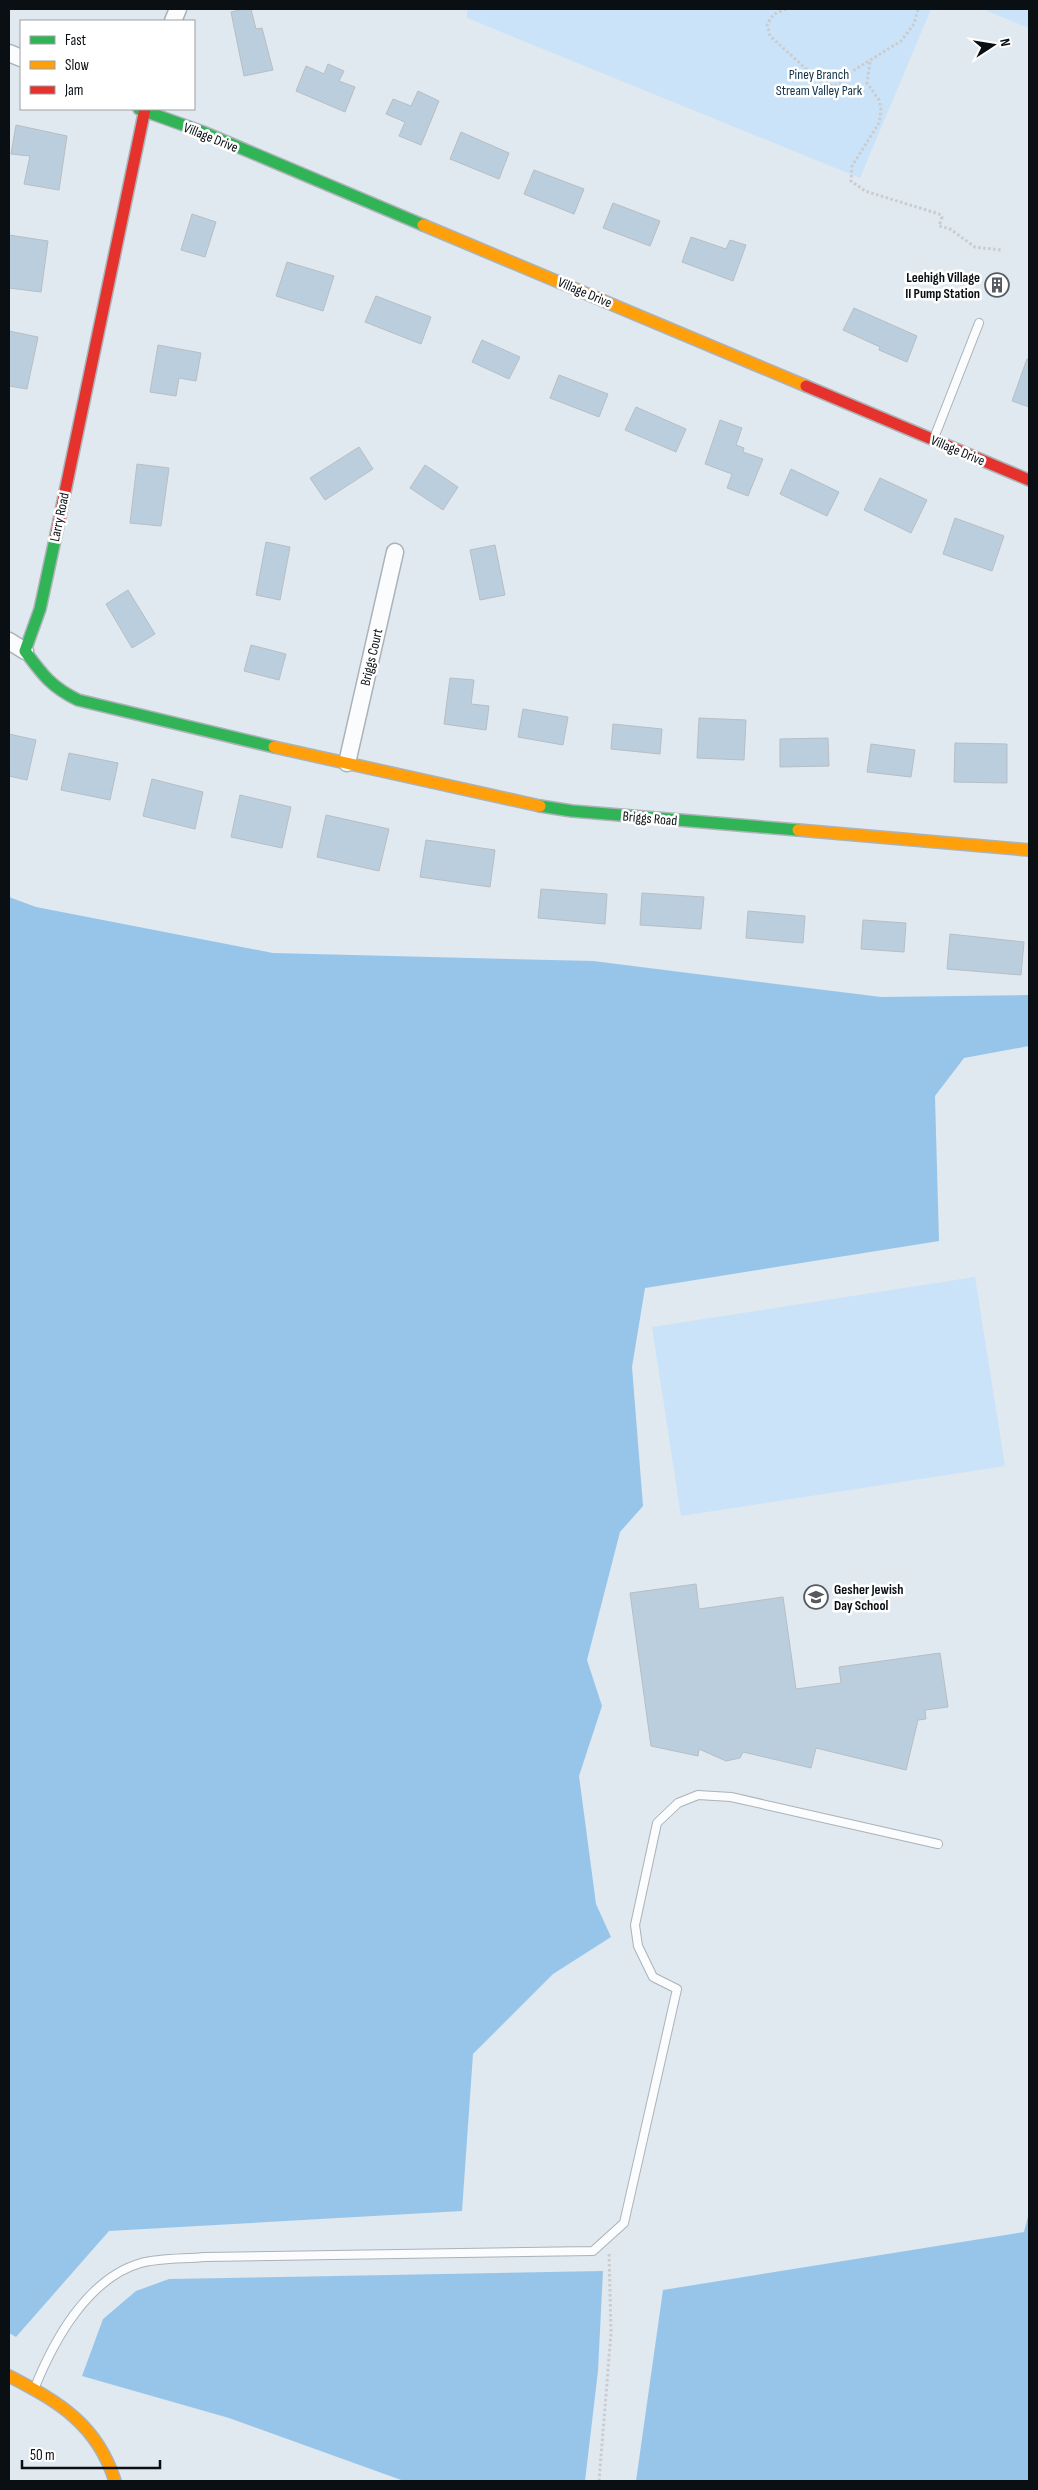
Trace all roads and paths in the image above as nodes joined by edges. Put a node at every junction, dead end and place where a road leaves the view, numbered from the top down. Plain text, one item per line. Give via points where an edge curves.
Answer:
1 (786, 9) edge
2 (918, 9) edge
3 (870, 62) junction
4 (143, 110) edge
5 (1001, 250) dead end
6 (979, 323) dead end
7 (933, 440) junction
8 (1029, 480) edge
9 (395, 552) dead end
10 (9, 641) edge
11 (25, 651) junction
12 (347, 763) junction
13 (1029, 850) edge
14 (938, 1844) dead end
15 (608, 2237) junction
16 (9, 2376) edge
17 (34, 2389) junction
18 (115, 2481) edge
19 (599, 2481) edge

1 - 3 path via 769,19 767,30 814,77 834,86 842,84 852,72
2 - 3 path via 914,24 901,41
3 - 5 path via 867,82 882,110 878,123 852,166 851,181 864,191 939,214 942,218 939,226 964,238 970,245
4 - 7 street, Village Drive via 203,132
4 - 11 street, Larry Road via 40,608
6 - 7 lane
7 - 8 street, Village Drive
9 - 12 street, Briggs Court
10 - 11 street
11 - 12 street, Briggs Road via 47,681 78,700
12 - 13 street, Briggs Road via 572,811
14 - 15 lane via 731,1797 698,1795 678,1803 657,1823 634,1925 638,1946 654,1977 677,1989 624,2223
15 - 17 lane via 593,2251 205,2257 141,2263 112,2275 86,2298 47,2357
15 - 19 path via 611,2333
16 - 17 street
17 - 18 street via 86,2425 109,2460

